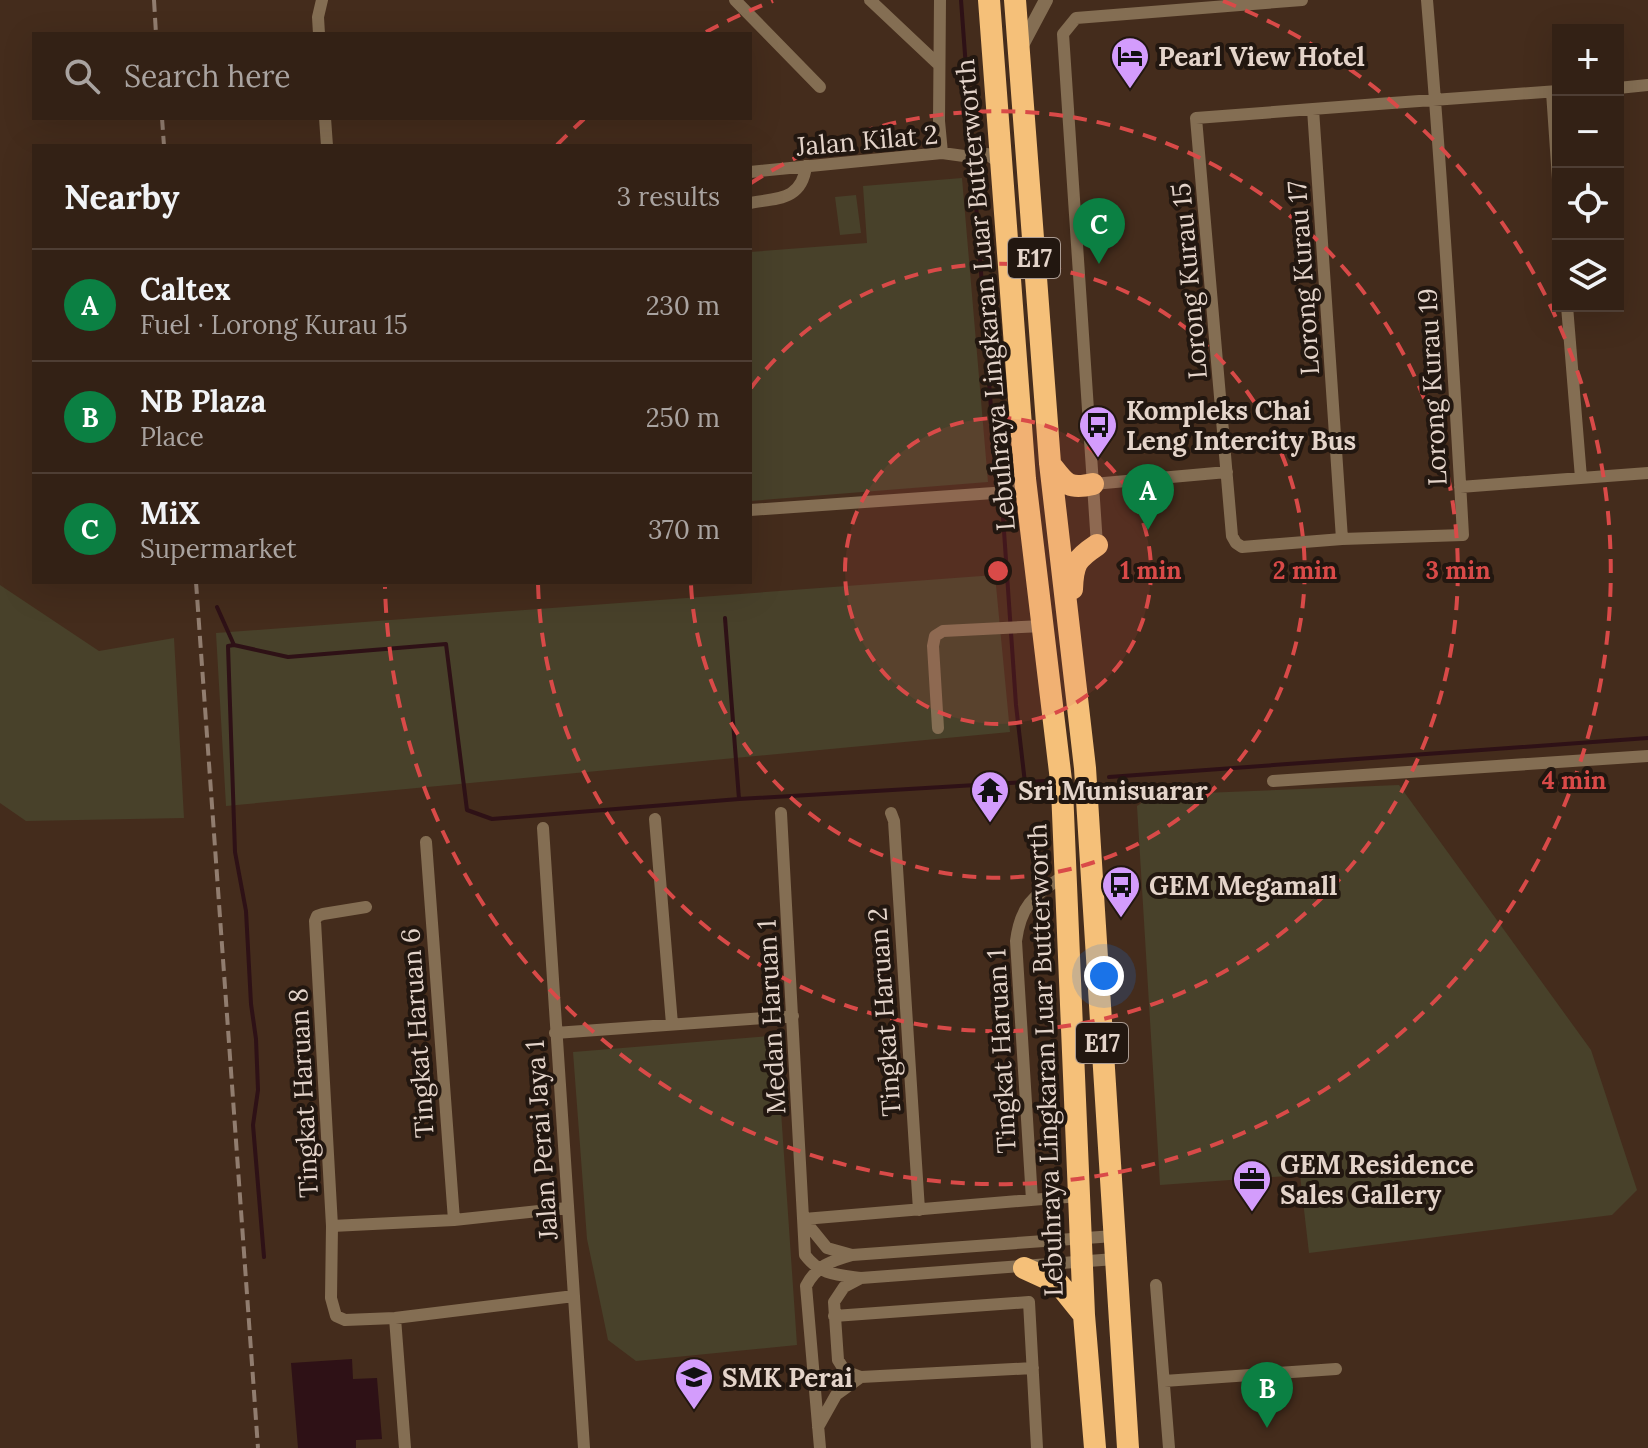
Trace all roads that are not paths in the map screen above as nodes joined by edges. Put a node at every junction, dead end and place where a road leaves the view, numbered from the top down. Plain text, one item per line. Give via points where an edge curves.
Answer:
1 (735, 0) edge
2 (870, 0) edge
3 (940, 0) edge
4 (989, 0) edge
5 (1015, 0) edge
6 (1046, 0) edge
7 (1302, 0) edge
8 (1427, 0) edge
9 (321, 1) edge
10 (1276, 1) edge
11 (319, 32) edge
12 (1018, 53) junction
13 (939, 65) junction
14 (1648, 85) edge
15 (820, 87) dead end
16 (1624, 87) edge
17 (1552, 92) edge
18 (1555, 96) edge
19 (1435, 100) junction
20 (1313, 109) junction
21 (325, 120) edge
22 (327, 144) edge
23 (942, 153) junction
24 (986, 153) junction
25 (806, 166) junction
26 (1558, 168) edge
27 (752, 172) edge
28 (752, 203) edge
29 (1567, 312) edge
30 (1050, 463) junction
31 (1227, 472) junction
32 (1648, 473) edge
33 (1581, 478) junction
34 (1093, 484) junction
35 (1460, 487) junction
36 (1006, 488) junction
37 (752, 510) edge
38 (1232, 536) joint
39 (1342, 539) junction
40 (1097, 545) joint
41 (1043, 626) junction
42 (1071, 640) junction
43 (938, 728) dead end
44 (1648, 756) edge
45 (1273, 781) dead end
46 (781, 813) dead end
47 (891, 813) dead end
48 (655, 819) dead end
49 (543, 828) dead end
50 (426, 842) dead end
51 (1066, 874) junction
52 (366, 907) dead end
53 (793, 1016) junction
54 (672, 1024) junction
55 (555, 1033) junction
56 (1079, 1196) junction
57 (1032, 1200) junction
58 (567, 1208) junction
59 (919, 1210) junction
60 (804, 1219) junction
61 (454, 1220) junction
62 (332, 1226) junction
63 (1114, 1236) junction
64 (1082, 1239) junction
65 (805, 1255) junction
66 (852, 1255) junction
67 (1115, 1259) junction
68 (1083, 1262) junction
69 (1024, 1268) junction
70 (817, 1269) junction
71 (861, 1278) junction
72 (1156, 1285) dead end
73 (806, 1286) junction
74 (574, 1296) junction
75 (1084, 1315) junction
76 (834, 1316) junction
77 (395, 1318) junction
78 (1033, 1368) junction
79 (1336, 1369) dead end
80 (861, 1377) junction
81 (1164, 1381) junction
82 (818, 1427) junction
83 (405, 1448) edge
84 (584, 1448) edge
85 (820, 1448) edge
86 (1037, 1448) edge
87 (1095, 1448) edge
88 (1128, 1448) edge
89 (1169, 1448) edge

1 - 15 street
2 - 13 street
3 - 13 street
4 - 24 highway, Lebuhraya Lingkaran Luar Butterworth / E17
5 - 12 highway, Lebuhraya Lingkaran Luar Butterworth / E17
6 - 12 street
7 - 10 street
8 - 19 street, Lorong Kurau 19
9 - 11 street
10 - 34 street via 1076,18 1063,34
12 - 30 highway, Lebuhraya Lingkaran Luar Butterworth / E17
13 - 23 street
14 - 16 street
17 - 19 street
18 - 26 street
19 - 20 street
19 - 35 street, Lorong Kurau 19
20 - 31 street, Lorong Kurau 15 via 1196,118
20 - 39 street, Lorong Kurau 17
21 - 22 street
23 - 24 street, Jalan Kilat 2
23 - 25 street, Jalan Kilat 2
24 - 36 highway, Lebuhraya Lingkaran Luar Butterworth / E17
25 - 27 street, Jalan Kilat 2
25 - 28 street via 802,186 795,192
29 - 33 street
30 - 34 highway via 1069,485
30 - 42 highway, Lebuhraya Lingkaran Luar Butterworth / E17
31 - 34 street
31 - 38 street, Lorong Kurau 15
32 - 33 street
33 - 35 street
34 - 40 street
35 - 39 street, Lorong Kurau 19 via 1463,535
36 - 37 street
36 - 41 highway, Lebuhraya Lingkaran Luar Butterworth / E17 via 1029,513
38 - 39 street, Lorong Kurau 19 via 1242,547
40 - 42 highway via 1079,557 1074,568
41 - 43 street via 943,631 935,636
41 - 51 highway, Lebuhraya Lingkaran Luar Butterworth / E17
42 - 63 highway, Lebuhraya Lingkaran Luar Butterworth / E17 via 1087,790
44 - 45 street
46 - 53 street, Medan Haruan 1
47 - 59 street, Tingkat Haruan 2
48 - 54 street
49 - 55 street, Jalan Perai Jaya 1
50 - 61 street, Tingkat Haruan 6
51 - 56 highway, Lebuhraya Lingkaran Luar Butterworth / E17
51 - 57 street, Tingkat Haruan 1 via 1029,900 1016,941
52 - 62 street, Tingkat Haruan 8 via 323,914 315,921
53 - 54 street
53 - 60 street, Medan Haruan 1
54 - 55 street
55 - 58 street, Jalan Perai Jaya 1
56 - 57 street
56 - 64 highway, Lebuhraya Lingkaran Luar Butterworth / E17
57 - 59 street
58 - 61 street
58 - 74 street, Jalan Perai Jaya 1
59 - 60 street
60 - 65 street, Medan Haruan 1
60 - 66 street via 827,1248
61 - 62 street
62 - 77 street, Tingkat Haruan 8 via 331,1298 336,1316
63 - 64 street
63 - 67 highway, Lebuhraya Lingkaran Luar Butterworth / E17
64 - 66 street
64 - 68 highway, Lebuhraya Lingkaran Luar Butterworth / E17
65 - 70 street
65 - 73 street, Medan Haruan 1
66 - 70 street
67 - 68 street
67 - 88 highway, Lebuhraya Lingkaran Luar Butterworth / E17
68 - 69 street
68 - 75 highway, Lebuhraya Lingkaran Luar Butterworth / E17
69 - 71 street
69 - 75 highway via 1059,1284
70 - 71 street
70 - 73 street
71 - 76 street via 838,1294
72 - 81 street
73 - 82 street, Medan Haruan 1
74 - 77 street
74 - 84 street, Jalan Perai Jaya 1
75 - 87 highway, Lebuhraya Lingkaran Luar Butterworth / E17
76 - 78 street via 1029,1302
76 - 80 street via 841,1367
77 - 83 street
78 - 80 street
78 - 86 street
79 - 81 street
80 - 82 street via 836,1395
81 - 89 street
82 - 85 street, Medan Haruan 1

